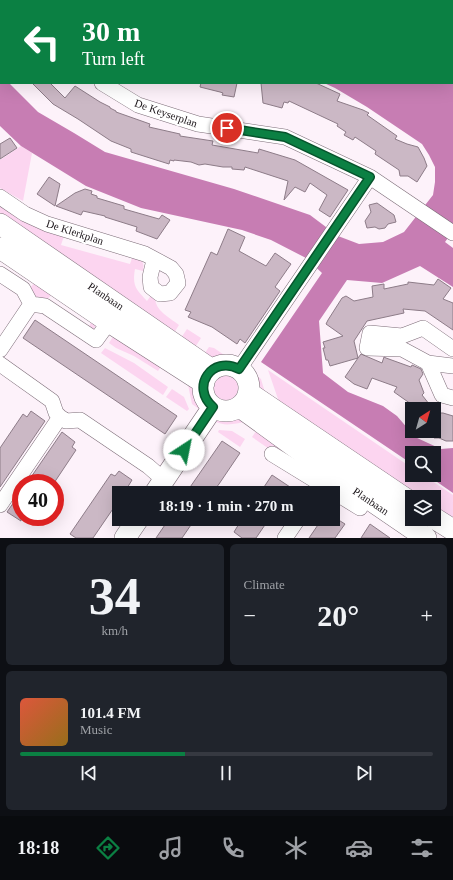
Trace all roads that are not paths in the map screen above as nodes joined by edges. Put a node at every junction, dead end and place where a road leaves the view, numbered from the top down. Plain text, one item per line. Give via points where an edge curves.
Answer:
1 (104, 84) edge
2 (370, 177) junction
3 (0, 198) edge
4 (0, 224) edge
5 (453, 233) edge
6 (0, 248) edge
7 (154, 260) dead end
8 (0, 274) edge
9 (30, 304) junction
10 (109, 322) junction
11 (453, 349) edge
12 (0, 350) edge
13 (428, 363) junction
14 (0, 364) edge
15 (453, 366) edge
16 (239, 369) junction
17 (208, 376) junction
18 (453, 398) edge
19 (244, 400) junction
20 (213, 407) junction
21 (60, 417) junction
22 (272, 454) dead end
23 (339, 454) junction
24 (321, 483) edge
25 (159, 486) edge
26 (161, 486) edge
27 (405, 498) edge
28 (0, 505) edge
29 (360, 508) dead end
30 (441, 522) edge
31 (133, 526) edge
32 (293, 526) edge
33 (453, 530) edge
34 (125, 538) edge
35 (285, 538) edge
36 (426, 538) edge

1 - 2 street, De Keyserplan via 138,106 198,124 285,137
2 - 5 street, De Keyserplan
2 - 16 street
3 - 7 street, De Klerkplan via 47,224 145,254
4 - 17 street, Planbaan
6 - 10 street, Planbaan
8 - 9 street via 23,288
9 - 10 street, Planbaan via 45,306 96,340
9 - 12 street
10 - 17 street, Planbaan
11 - 13 street via 423,328 402,342
13 - 15 street
13 - 18 street via 442,395
14 - 21 street via 52,401
16 - 17 street via 223,366
16 - 19 street via 249,386
17 - 20 street via 204,394
19 - 20 street via 235,410 224,411
19 - 23 street, Planbaan
19 - 24 street, Planbaan
20 - 26 street
21 - 25 street via 66,421 80,420 148,466
21 - 28 street
22 - 24 street
23 - 24 street
23 - 27 street, Planbaan
24 - 29 street
24 - 36 street, Planbaan
30 - 33 street
31 - 34 street
32 - 35 street

